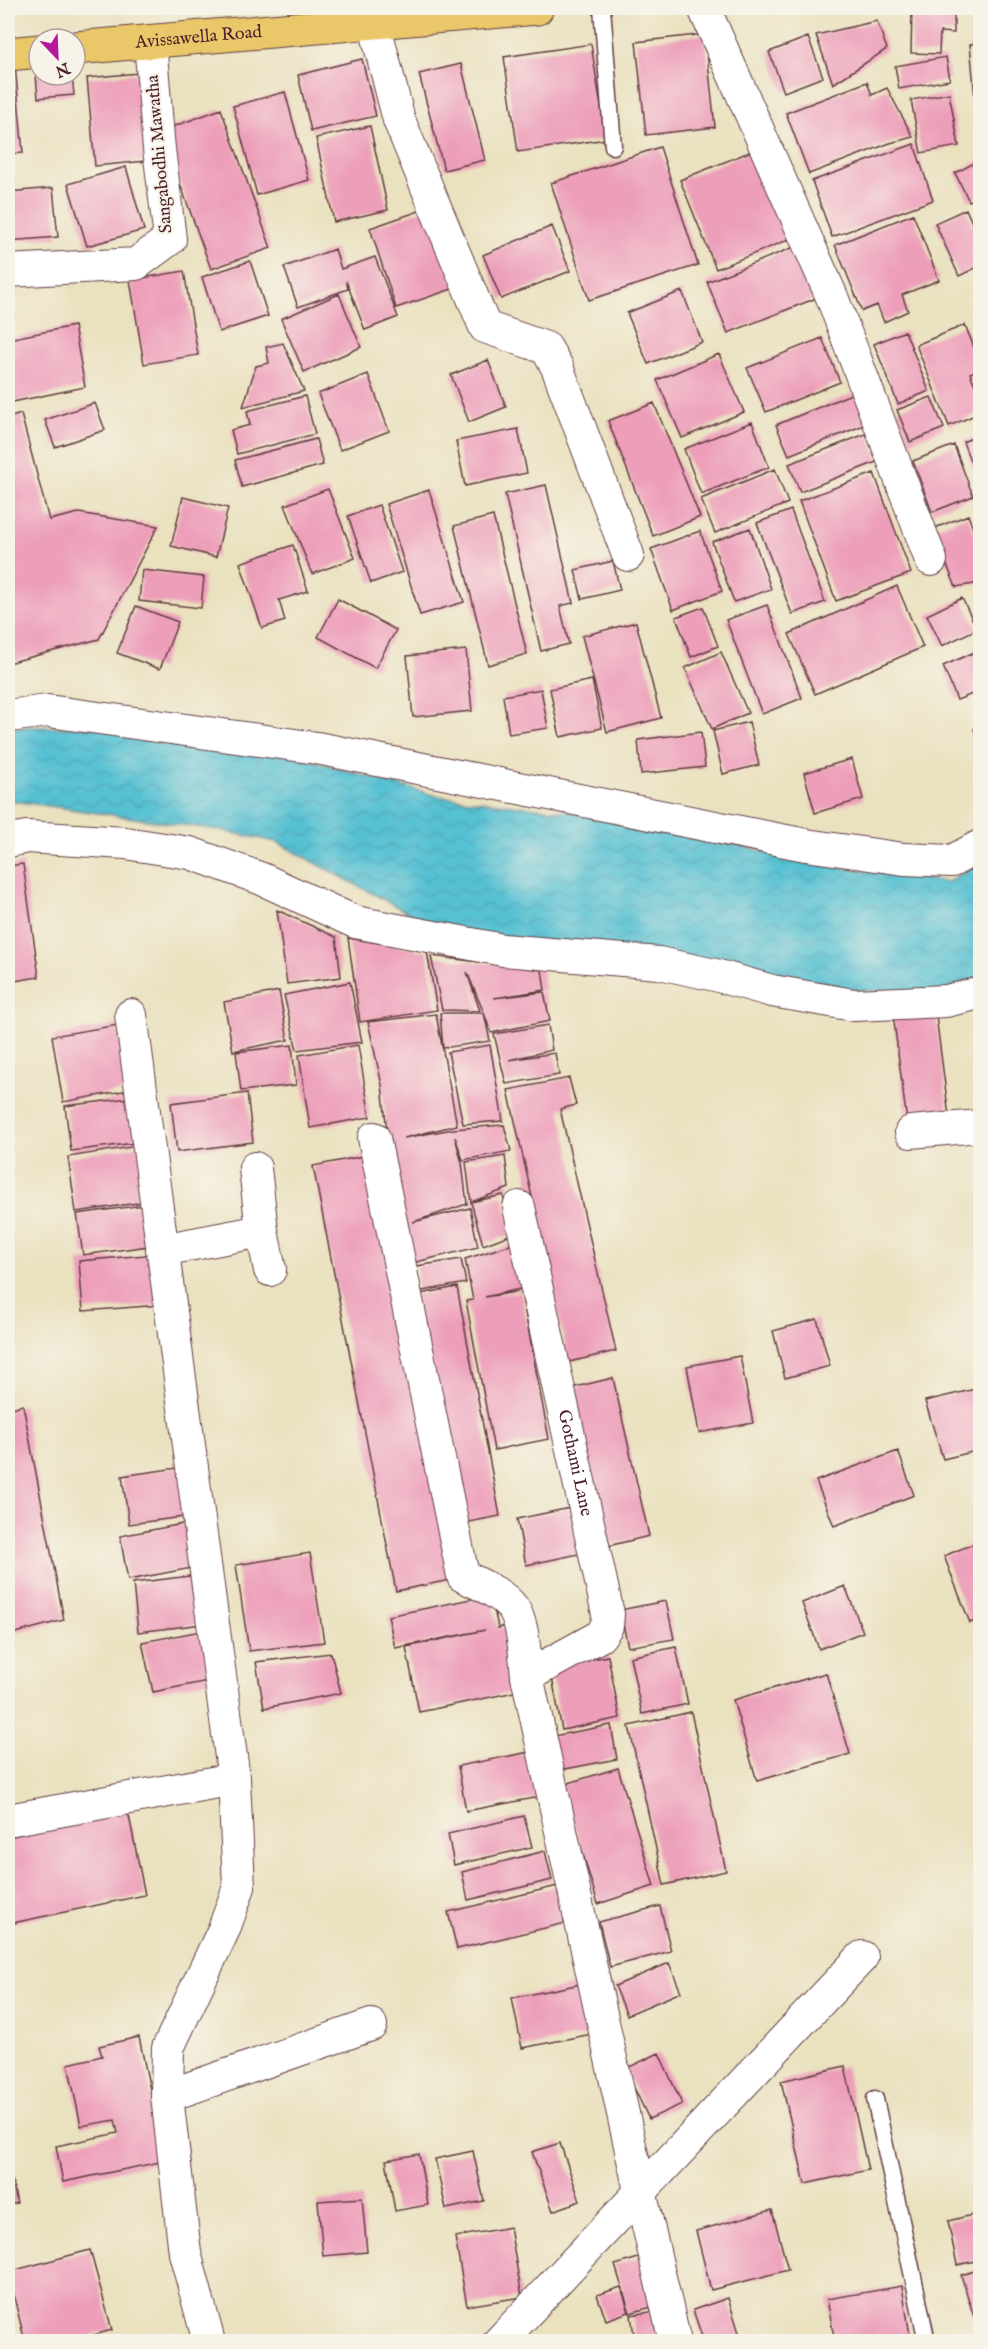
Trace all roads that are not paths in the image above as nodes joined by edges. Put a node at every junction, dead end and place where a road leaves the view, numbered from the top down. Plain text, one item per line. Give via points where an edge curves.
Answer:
1 (537, 8) edge
2 (602, 8) edge
3 (704, 8) edge
4 (374, 22) junction
5 (150, 42) junction
6 (87, 47) edge
7 (27, 52) edge
8 (8, 54) edge
9 (612, 146) dead end
10 (8, 271) edge
11 (628, 555) dead end
12 (931, 560) dead end
13 (8, 716) edge
14 (8, 841) edge
15 (981, 846) edge
16 (981, 993) edge
17 (132, 1015) dead end
18 (981, 1126) edge
19 (911, 1132) dead end
20 (374, 1138) dead end
21 (255, 1167) dead end
22 (519, 1207) dead end
23 (262, 1231) junction
24 (162, 1250) junction
25 (270, 1270) dead end
26 (527, 1676) junction
27 (234, 1779) junction
28 (8, 1820) edge
29 (862, 1957) dead end
30 (371, 2025) dead end
31 (166, 2096) junction
32 (875, 2099) dead end
33 (640, 2191) junction
34 (209, 2342) edge
35 (499, 2342) edge
36 (675, 2342) edge
37 (927, 2342) edge

1 - 4 main road, Avissawella Road
2 - 9 lane
3 - 12 street via 832,297
4 - 5 main road, Avissawella Road
4 - 11 street via 399,120 485,327 546,348 557,367
5 - 6 main road, Avissawella Road
5 - 10 street, Sangabodhi Mawatha via 170,239 136,264
7 - 8 main road
13 - 15 street via 48,711 317,748 806,845 904,859 952,861
14 - 16 street via 27,837 114,842 190,853 262,879 354,922 503,950 659,963 772,992 854,1005 946,1001
17 - 24 street
18 - 19 street
20 - 26 street via 463,1576 514,1609
21 - 23 street
22 - 26 street, Gothami Lane via 608,1614 607,1626 600,1636
23 - 24 street
23 - 25 street
24 - 27 street
26 - 33 street
27 - 28 street
27 - 31 street via 239,1887 224,1929 168,2048
29 - 33 street
30 - 31 street
31 - 34 street via 185,2253
32 - 37 lane
33 - 35 street
33 - 36 street

